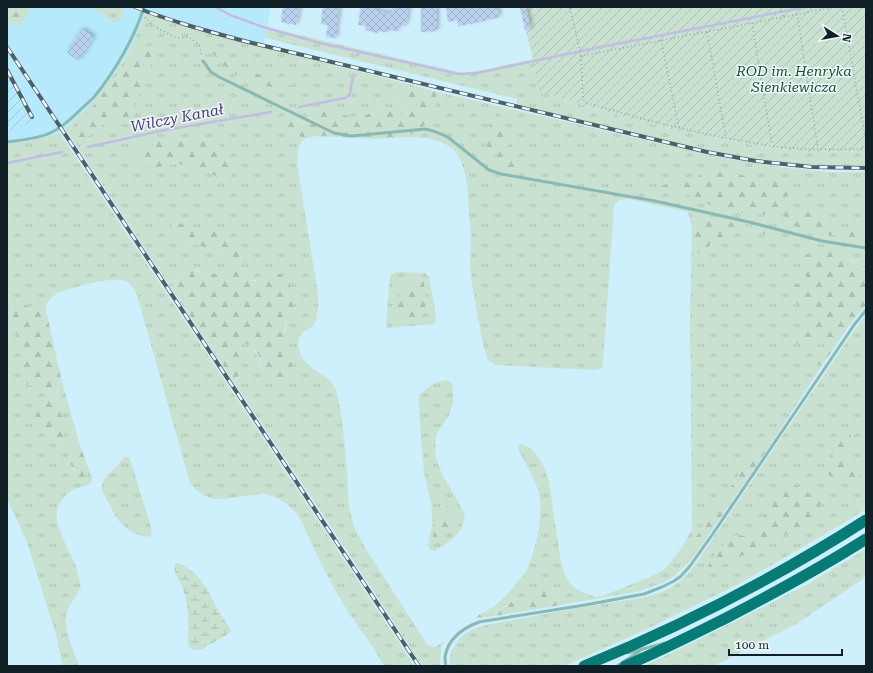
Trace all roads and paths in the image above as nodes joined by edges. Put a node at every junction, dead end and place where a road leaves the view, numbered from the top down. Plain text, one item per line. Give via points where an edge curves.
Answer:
1 (144, 7) edge
2 (835, 7) edge
3 (842, 7) edge
4 (570, 8) dead end
5 (781, 8) edge
6 (797, 14) junction
7 (142, 15) junction
8 (783, 16) junction
9 (752, 23) junction
10 (707, 32) junction
11 (662, 40) junction
12 (581, 55) junction
13 (203, 61) joint
14 (679, 128) junction
15 (726, 138) junction
16 (7, 142) edge
17 (866, 142) edge
18 (772, 146) junction
19 (866, 149) edge
20 (818, 150) junction
21 (866, 248) edge
22 (866, 310) edge
23 (865, 520) edge
24 (866, 539) edge
25 (685, 621) junction
26 (691, 636) junction
27 (661, 637) dead end
28 (655, 641) dead end
29 (643, 649) junction
30 (595, 661) junction
31 (446, 666) edge
32 (584, 666) edge
33 (617, 666) edge
34 (625, 666) edge

1 - 7 lane
2 - 6 path
3 - 17 path
4 - 12 path
5 - 8 path
6 - 8 path
6 - 20 path
7 - 13 path via 154,26 172,36 189,37 193,40 199,45
7 - 16 lane via 126,50 94,97 66,123 50,133
8 - 9 path
9 - 10 path
9 - 18 path
10 - 11 path
10 - 15 path
11 - 12 path
11 - 14 path
12 - 14 path via 584,101
13 - 21 lane via 211,72 219,77 340,134 352,136 432,130 444,134 489,170 501,174 655,202 822,241
14 - 15 path
15 - 18 path
18 - 20 path
19 - 20 path
22 - 31 lane via 712,535 681,576 644,594 473,624 453,638 445,657
23 - 25 highway via 794,563
24 - 26 highway via 800,579
25 - 27 lane
25 - 30 highway
26 - 29 lane
26 - 34 highway
28 - 29 lane
29 - 30 lane
29 - 33 lane
30 - 32 highway

